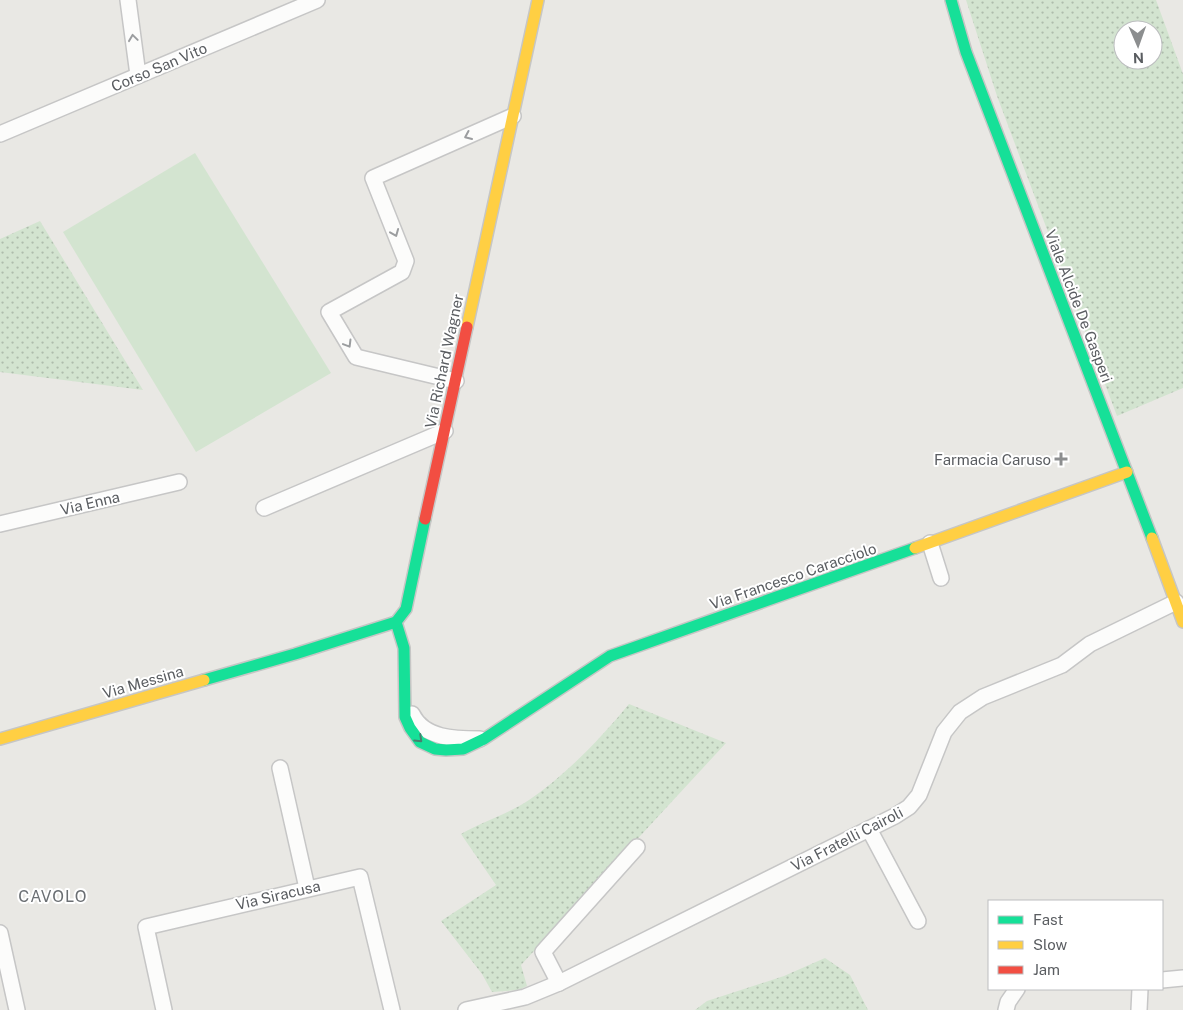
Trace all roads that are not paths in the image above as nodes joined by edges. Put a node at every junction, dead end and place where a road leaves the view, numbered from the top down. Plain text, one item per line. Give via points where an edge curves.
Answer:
1 (128, 0) edge
2 (317, 0) edge
3 (538, 0) edge
4 (951, 0) edge
5 (138, 75) junction
6 (513, 116) junction
7 (0, 134) edge
8 (456, 381) junction
9 (445, 431) junction
10 (1127, 472) junction
11 (179, 482) dead end
12 (264, 508) dead end
13 (0, 524) edge
14 (930, 543) junction
15 (941, 578) dead end
16 (1176, 602) junction
17 (396, 622) junction
18 (1183, 622) edge
19 (404, 695) joint
20 (484, 738) joint
21 (0, 739) edge
22 (280, 768) dead end
23 (869, 829) junction
24 (637, 848) dead end
25 (307, 888) junction
26 (918, 921) dead end
27 (0, 933) edge
28 (1183, 978) edge
29 (1163, 980) edge
30 (559, 983) junction
31 (1016, 990) edge
32 (1140, 990) edge
33 (17, 1010) edge
34 (164, 1010) edge
35 (392, 1010) edge
36 (466, 1010) edge
37 (1006, 1010) edge
38 (1139, 1010) edge

5 -> 1 street
2 - 5 street, Corso San Vito
3 - 6 street, Via Richard Wagner
4 - 10 street, Viale Alcide De Gasperi via 966,52
5 - 7 street, Corso San Vito
6 - 8 street, Via Richard Wagner
6 -> 8 street via 373,178 406,261 402,272 329,312 356,357
8 - 9 street, Via Richard Wagner
9 - 12 street
9 - 17 street, Via Richard Wagner via 406,609
10 - 14 street, Via Francesco Caracciolo
10 - 16 street, Viale Alcide De Gasperi
11 - 13 street, Via Enna
14 - 15 street
14 - 20 street, Via Francesco Caracciolo via 610,656
16 - 18 street, Viale Alcide De Gasperi
16 - 23 street, Via Fratelli Cairoli via 1090,644 1062,665 983,697 960,712 944,732 919,795 909,807
17 - 19 street via 404,648
17 - 21 street, Via Messina
19 - 20 street via 423,729 452,738
22 - 25 street
23 - 26 street
23 - 30 street, Via Fratelli Cairoli
24 - 30 street via 542,952
25 - 34 street, Via Siracusa via 146,927
25 - 35 street, Via Siracusa via 360,877
27 - 33 street
28 - 29 street
30 - 36 street, Via Fratelli Cairoli via 525,997
31 - 37 street
32 - 38 street

